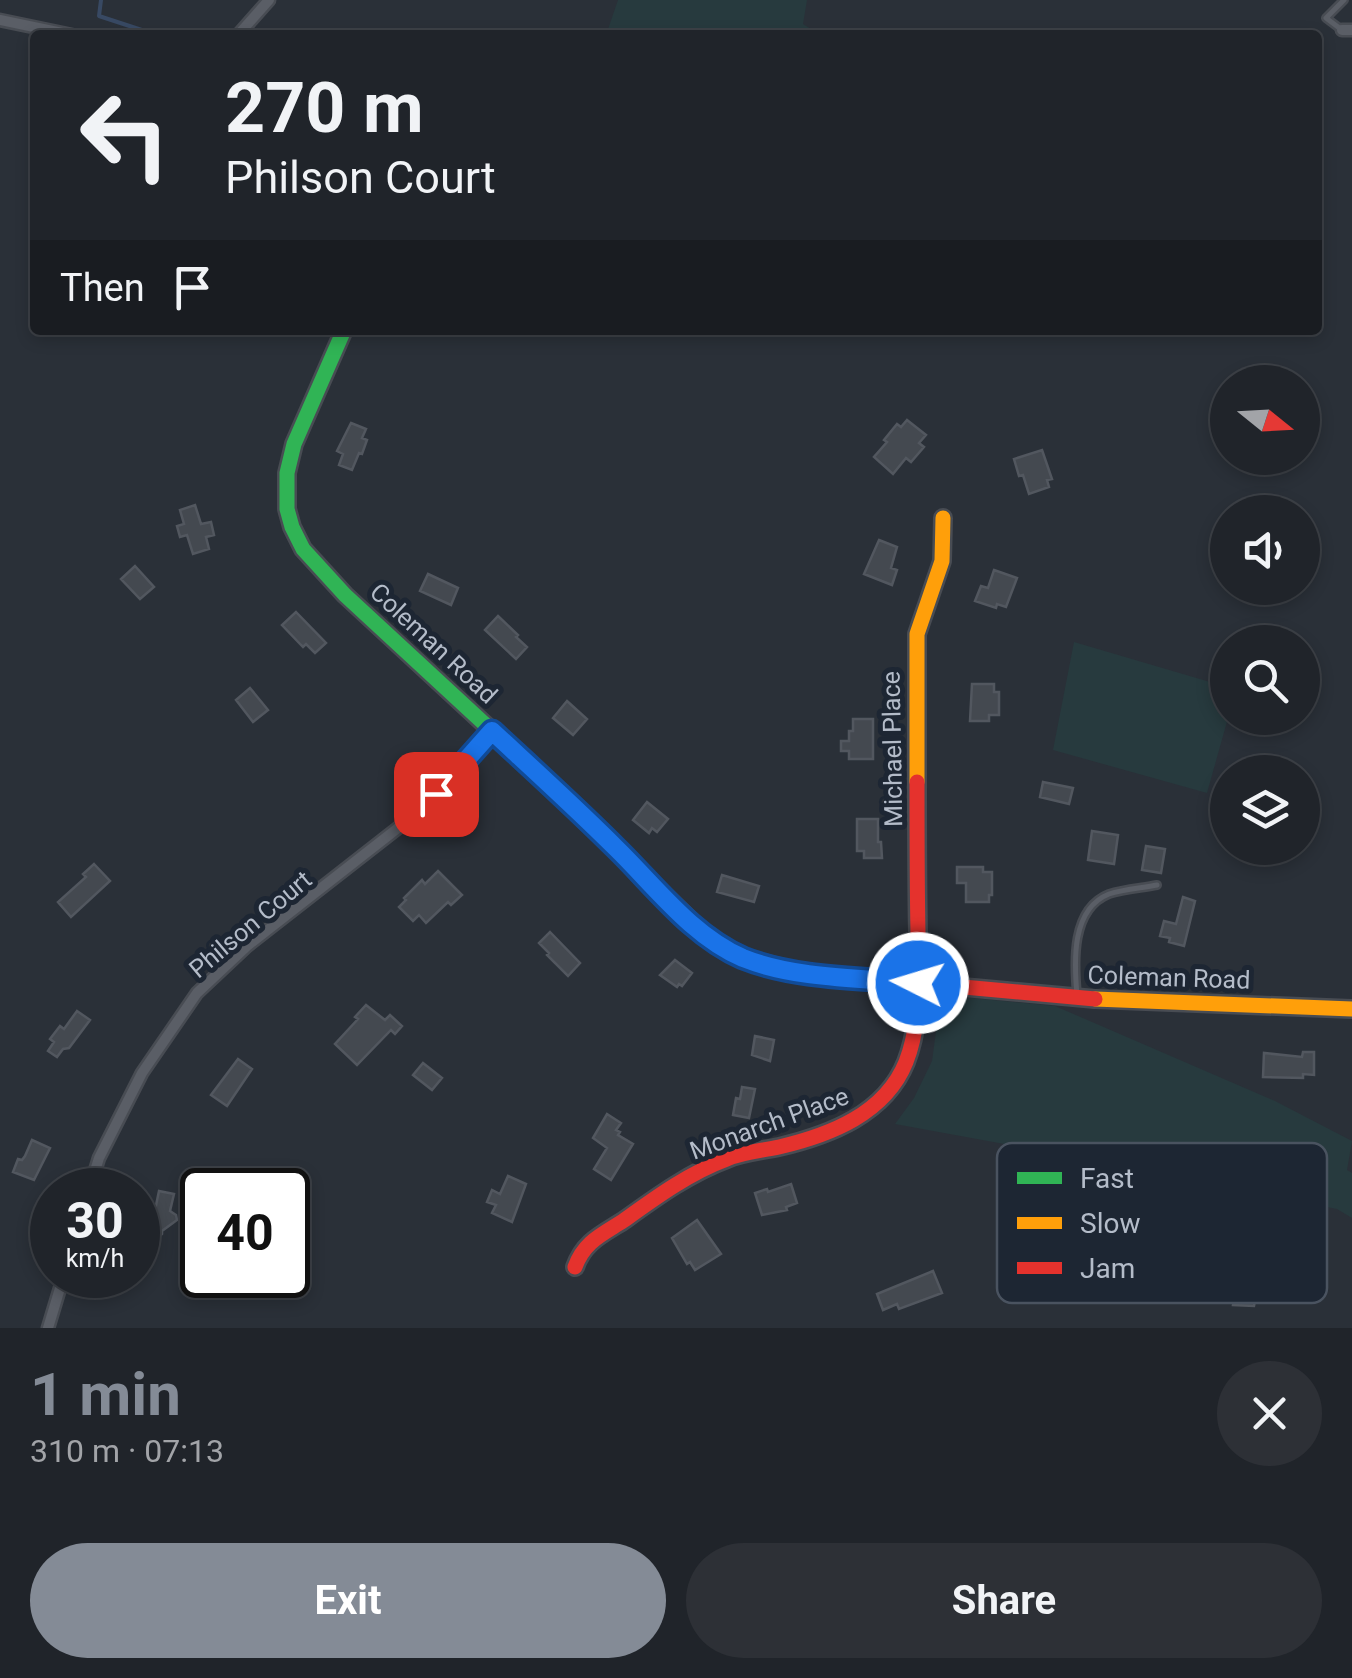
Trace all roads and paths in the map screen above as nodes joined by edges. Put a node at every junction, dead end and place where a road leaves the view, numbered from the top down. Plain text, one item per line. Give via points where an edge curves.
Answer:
1 (269, 0) edge
2 (1344, 0) edge
3 (0, 20) edge
4 (48, 30) edge
5 (242, 30) edge
6 (1347, 30) edge
7 (342, 335) edge
8 (943, 518) dead end
9 (492, 731) junction
10 (1157, 885) dead end
11 (918, 983) junction
12 (1077, 998) junction
13 (1352, 1009) edge
14 (96, 1168) edge
15 (575, 1267) dead end
16 (57, 1298) edge
17 (48, 1328) edge

1 - 5 street
2 - 6 lane via 1326,18
3 - 4 street
7 - 9 street, Coleman Road via 291,454 286,494 292,527 345,596
8 - 11 street, Michael Place via 942,561 916,651
9 - 11 street, Coleman Road via 725,948 800,972
9 - 14 street, Philson Court via 436,794 197,994 142,1073
10 - 12 lane via 1107,894 1085,916 1075,946
11 - 12 street, Coleman Road
11 - 15 street, Monarch Place via 903,1070 867,1114 694,1174 596,1239
12 - 13 street, Coleman Road
16 - 17 street

